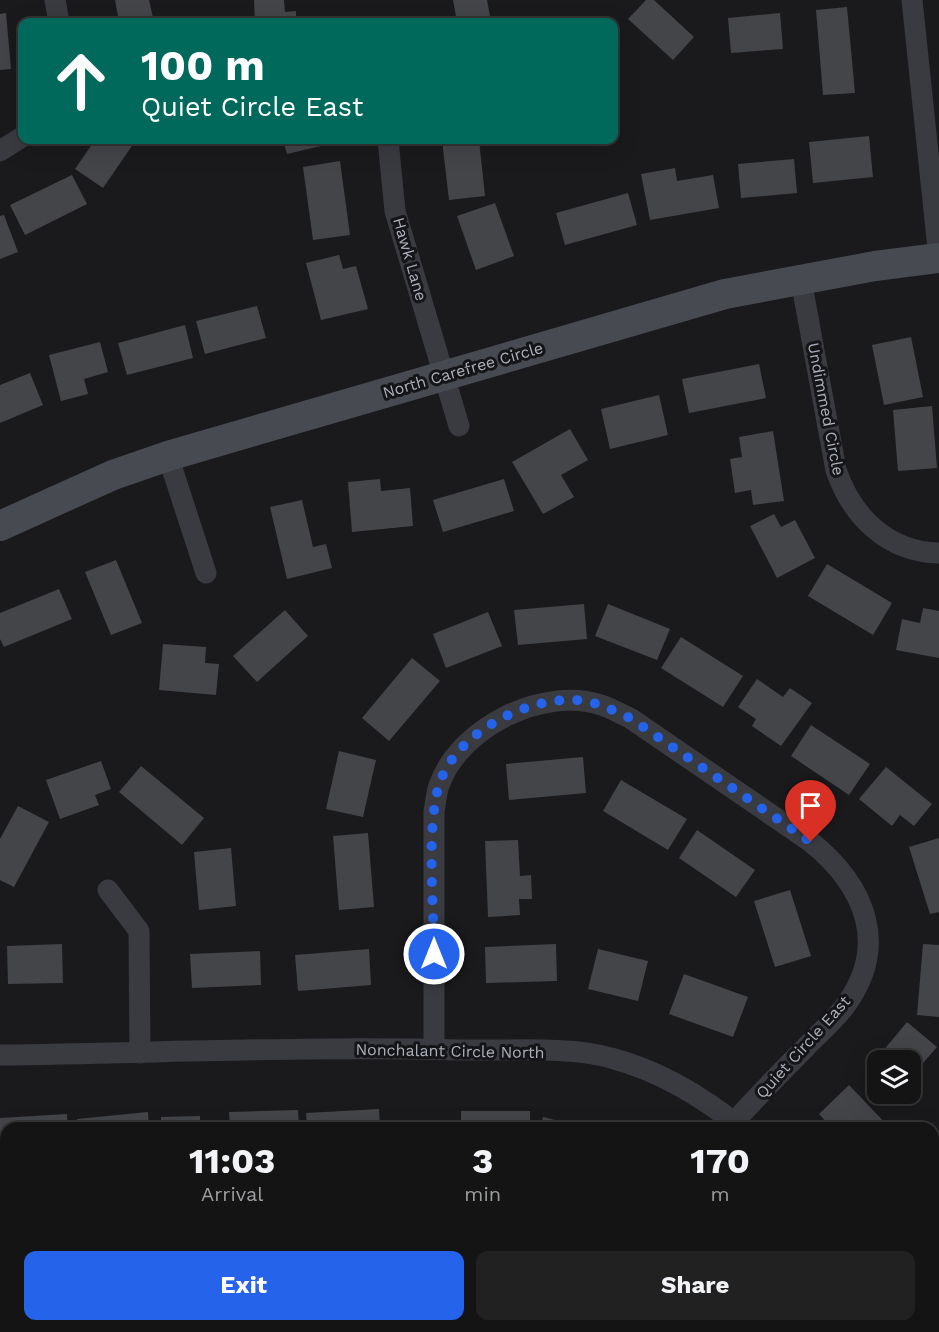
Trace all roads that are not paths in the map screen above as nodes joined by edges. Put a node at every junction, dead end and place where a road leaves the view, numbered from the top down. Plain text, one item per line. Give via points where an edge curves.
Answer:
1 (55, 0) edge
2 (912, 0) edge
3 (58, 18) edge
4 (18, 140) edge
5 (388, 144) edge
6 (0, 151) edge
7 (939, 258) edge
8 (801, 280) junction
9 (444, 375) junction
10 (459, 426) dead end
11 (168, 456) junction
12 (0, 526) edge
13 (939, 553) edge
14 (206, 573) dead end
15 (108, 890) dead end
16 (434, 1049) junction
17 (140, 1053) junction
18 (0, 1055) edge
19 (734, 1122) edge
20 (741, 1122) edge

1 - 3 street
2 - 7 street
4 - 6 street
5 - 9 street, Hawk Lane via 395,211
7 - 8 main road, North Carefree Circle
8 - 9 main road, North Carefree Circle via 725,294
8 - 13 street, Undimmed Circle via 836,471 844,494 877,533 902,546
9 - 10 street, Hawk Lane
9 - 11 main road, North Carefree Circle
11 - 12 main road, North Carefree Circle via 104,479
11 - 14 street
15 - 17 street via 139,931
16 - 17 street, Nonchalant Circle North
16 - 19 street, Nonchalant Circle North via 608,1057 665,1077
16 - 20 street, Quiet Circle East via 434,811 440,783 470,740 497,720 549,702 575,700 601,705 630,718 811,842 847,877 865,914 870,938 867,963 845,1006
17 - 18 street, Nonchalant Circle North

